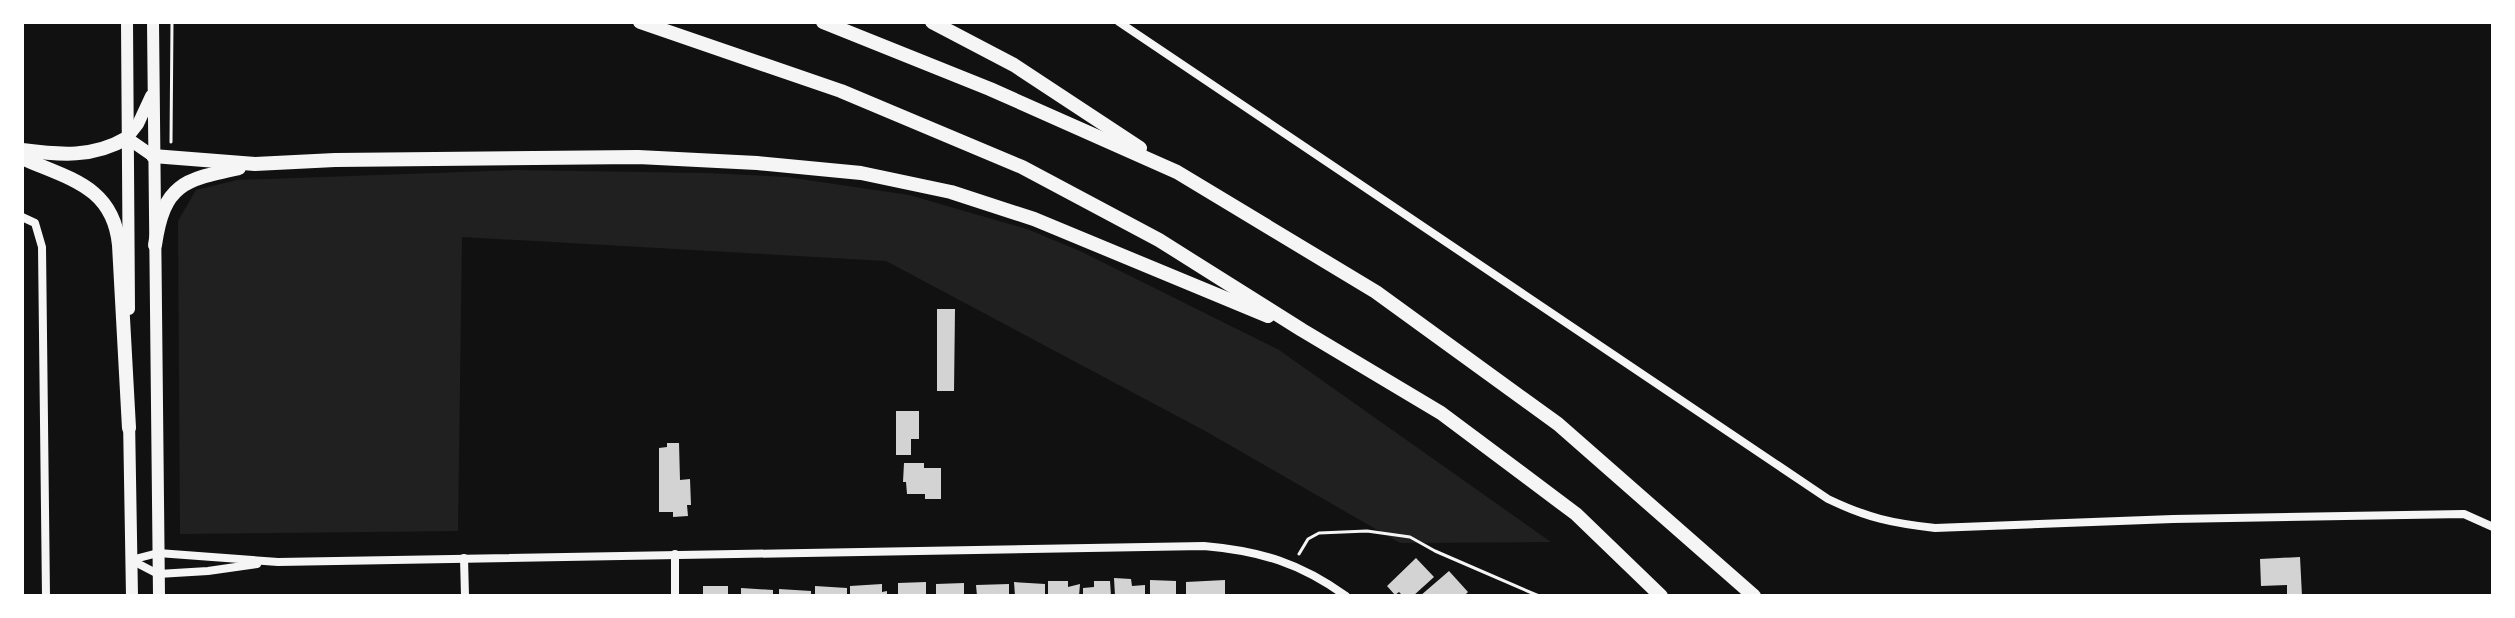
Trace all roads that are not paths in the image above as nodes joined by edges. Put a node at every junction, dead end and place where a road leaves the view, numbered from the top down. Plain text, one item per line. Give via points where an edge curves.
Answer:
1 (127, 22) edge
2 (153, 22) edge
3 (640, 22) edge
4 (823, 22) edge
5 (932, 22) edge
6 (1119, 22) edge
7 (153, 91) junction
8 (127, 138) junction
9 (22, 150) edge
10 (153, 156) junction
11 (22, 158) edge
12 (255, 164) junction
13 (1177, 172) junction
14 (22, 217) edge
15 (155, 245) junction
16 (1302, 330) junction
17 (129, 428) junction
18 (2493, 527) edge
19 (158, 553) junction
20 (675, 554) junction
21 (464, 558) junction
22 (131, 560) junction
23 (278, 562) junction
24 (158, 574) junction
25 (46, 596) edge
26 (132, 596) edge
27 (159, 596) edge
28 (465, 596) edge
29 (675, 596) edge
30 (1346, 596) edge
31 (1661, 596) edge
32 (1754, 596) edge

1 - 8 main road
2 - 7 main road
3 - 16 highway via 841,91 1022,167 1159,240
4 - 13 highway
5 - 13 highway via 1014,65
6 - 18 street via 1828,499 1865,516 1946,528 2464,514
7 - 8 main road
7 - 10 main road
8 - 9 highway via 80,154
8 - 10 main road
8 - 17 main road
10 - 12 highway
10 - 15 main road
11 - 17 highway via 89,188 113,217
12 - 15 highway via 205,175 178,189 161,213
12 - 16 highway via 638,157 861,173 951,192 1034,219
13 - 32 highway via 1376,292 1546,415
14 - 25 street via 35,223 42,247
15 - 19 main road
16 - 31 highway via 1453,422 1576,514
17 - 22 main road
19 - 22 street
19 - 23 street
19 - 24 main road
20 - 21 street
20 - 29 street
20 - 30 street via 1204,546 1295,565
21 - 23 street
21 - 28 street
22 - 24 street
22 - 26 main road
23 - 24 street
24 - 27 main road

